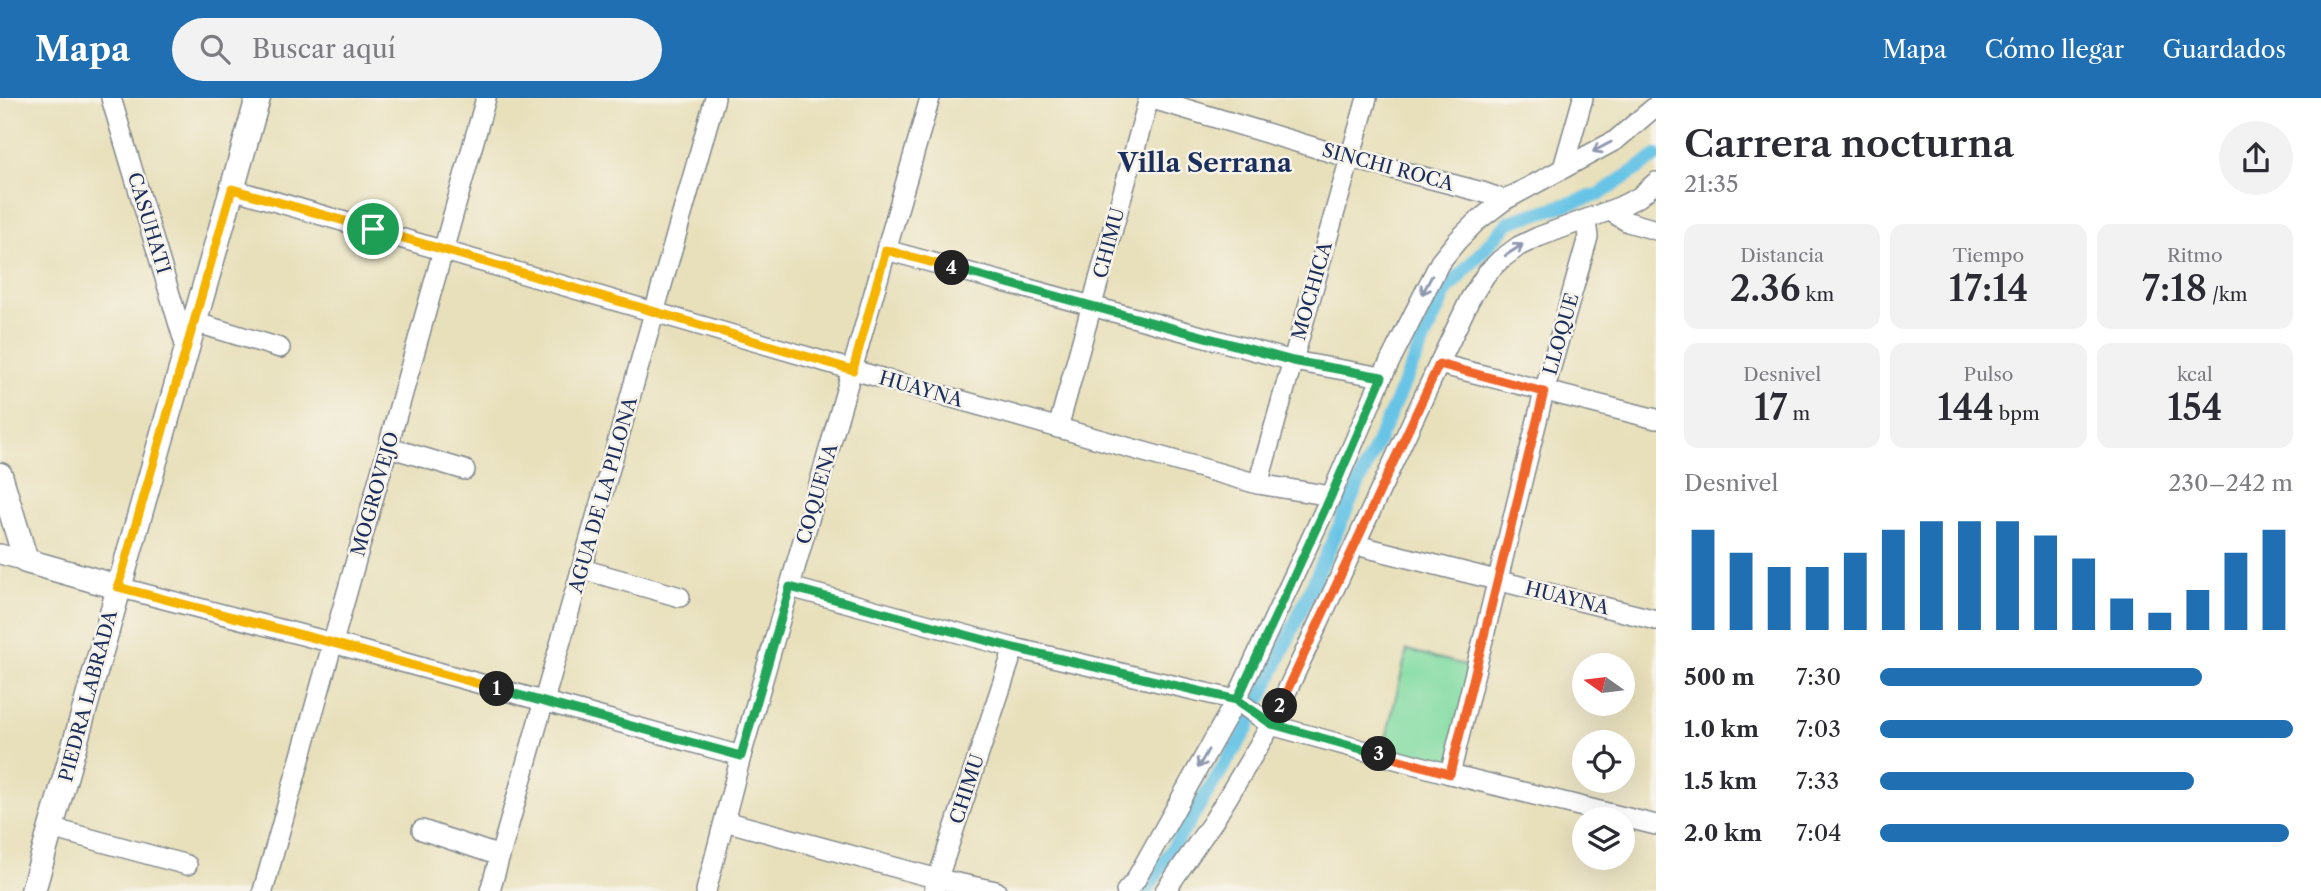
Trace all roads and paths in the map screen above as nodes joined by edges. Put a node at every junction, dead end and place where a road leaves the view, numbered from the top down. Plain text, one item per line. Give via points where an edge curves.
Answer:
1 (111, 98) edge
2 (258, 98) edge
3 (486, 98) edge
4 (715, 98) edge
5 (930, 98) edge
6 (1149, 98) edge
7 (1367, 98) edge
8 (1583, 98) edge
9 (1656, 106) edge
10 (1350, 158) junction
11 (1563, 168) junction
12 (1656, 182) edge
13 (232, 189) junction
14 (1505, 200) junction
15 (1610, 211) junction
16 (1586, 221) junction
17 (1656, 230) edge
18 (444, 249) junction
19 (886, 250) junction
20 (1091, 306) junction
21 (656, 312) junction
22 (194, 322) junction
23 (186, 348) junction
24 (280, 348) dead end
25 (1293, 361) junction
26 (1439, 364) junction
27 (853, 370) junction
28 (1382, 377) junction
29 (1544, 392) junction
30 (1656, 419) edge
31 (1058, 428) junction
32 (388, 447) junction
33 (465, 470) dead end
34 (0, 475) edge
35 (1258, 484) junction
36 (1331, 496) junction
37 (1356, 545) junction
38 (0, 554) edge
39 (26, 561) junction
40 (582, 569) junction
41 (1497, 581) junction
42 (118, 587) junction
43 (790, 587) junction
44 (680, 597) dead end
45 (1656, 620) edge
46 (333, 643) junction
47 (1014, 648) junction
48 (1237, 700) junction
49 (544, 702) junction
50 (1272, 724) junction
51 (741, 756) junction
52 (1450, 774) junction
53 (725, 821) junction
54 (1656, 825) edge
55 (51, 828) junction
56 (422, 830) dead end
57 (500, 856) junction
58 (187, 865) dead end
59 (936, 885) edge
60 (33, 891) edge
61 (263, 891) edge
62 (491, 891) edge
63 (706, 891) edge
64 (996, 891) edge
65 (1126, 891) edge
66 (1165, 891) edge

1 - 23 street, CASUHATI
2 - 13 main road, PIEDRA LABRADA
3 - 18 street, MOGROVEJO
4 - 21 street, AGUA DE LA PILONA
5 - 19 street, COQUENA
6 - 10 street, SINCHI ROCA
6 - 20 street, CHIMU
7 - 10 street, MOCHICA
8 - 11 street
9 -> 11 street via 1616,140
10 - 14 street, SINCHI ROCA
10 - 25 street, MOCHICA
11 - 14 street
12 - 15 street via 1639,197
13 - 18 street, HUAYNA
13 - 22 main road, PIEDRA LABRADA
14 -> 28 street via 1476,222 1440,262
15 - 16 street
15 - 17 street
26 -> 16 street via 1470,299 1500,260 1538,237
16 - 29 street, LLOQUE via 1588,237
18 - 21 street, HUAYNA
18 - 32 street, MOGROVEJO
19 - 20 street
19 - 27 street, COQUENA
20 - 25 street
20 - 31 street, CHIMU
21 - 27 street, HUAYNA
21 - 40 street, AGUA DE LA PILONA
22 - 23 main road, PIEDRA LABRADA
22 - 24 street
23 - 42 main road, PIEDRA LABRADA
25 - 28 street
25 - 35 street, MOCHICA
26 - 29 street
26 - 37 street
27 - 31 street, HUAYNA
27 - 43 street, COQUENA
28 - 36 street
29 - 30 street
29 - 41 street, LLOQUE
31 - 35 street, HUAYNA
32 - 33 street
32 - 46 street, MOGROVEJO
34 - 39 main road
35 - 36 street, HUAYNA
36 - 48 street
37 - 41 street, HUAYNA
37 - 50 street
38 - 39 street
39 - 42 main road
40 - 44 street
40 - 49 street, AGUA DE LA PILONA
41 - 45 street, HUAYNA
41 - 52 street, LLOQUE
42 - 46 street
42 - 55 main road, PIEDRA LABRADA
43 - 47 street
43 - 51 street, COQUENA
46 - 49 street
46 - 61 street, MOGROVEJO
47 - 48 street
47 - 59 street, CHIMU
48 - 50 street
48 -> 65 street
49 - 51 street
49 - 57 street, AGUA DE LA PILONA
50 - 52 street
50 - 66 street
51 - 53 street, COQUENA
52 - 54 street
53 - 59 street
53 - 63 street, COQUENA
55 - 58 street
55 - 60 main road, PIEDRA LABRADA
56 - 57 street
57 - 62 street, AGUA DE LA PILONA
59 - 64 street

